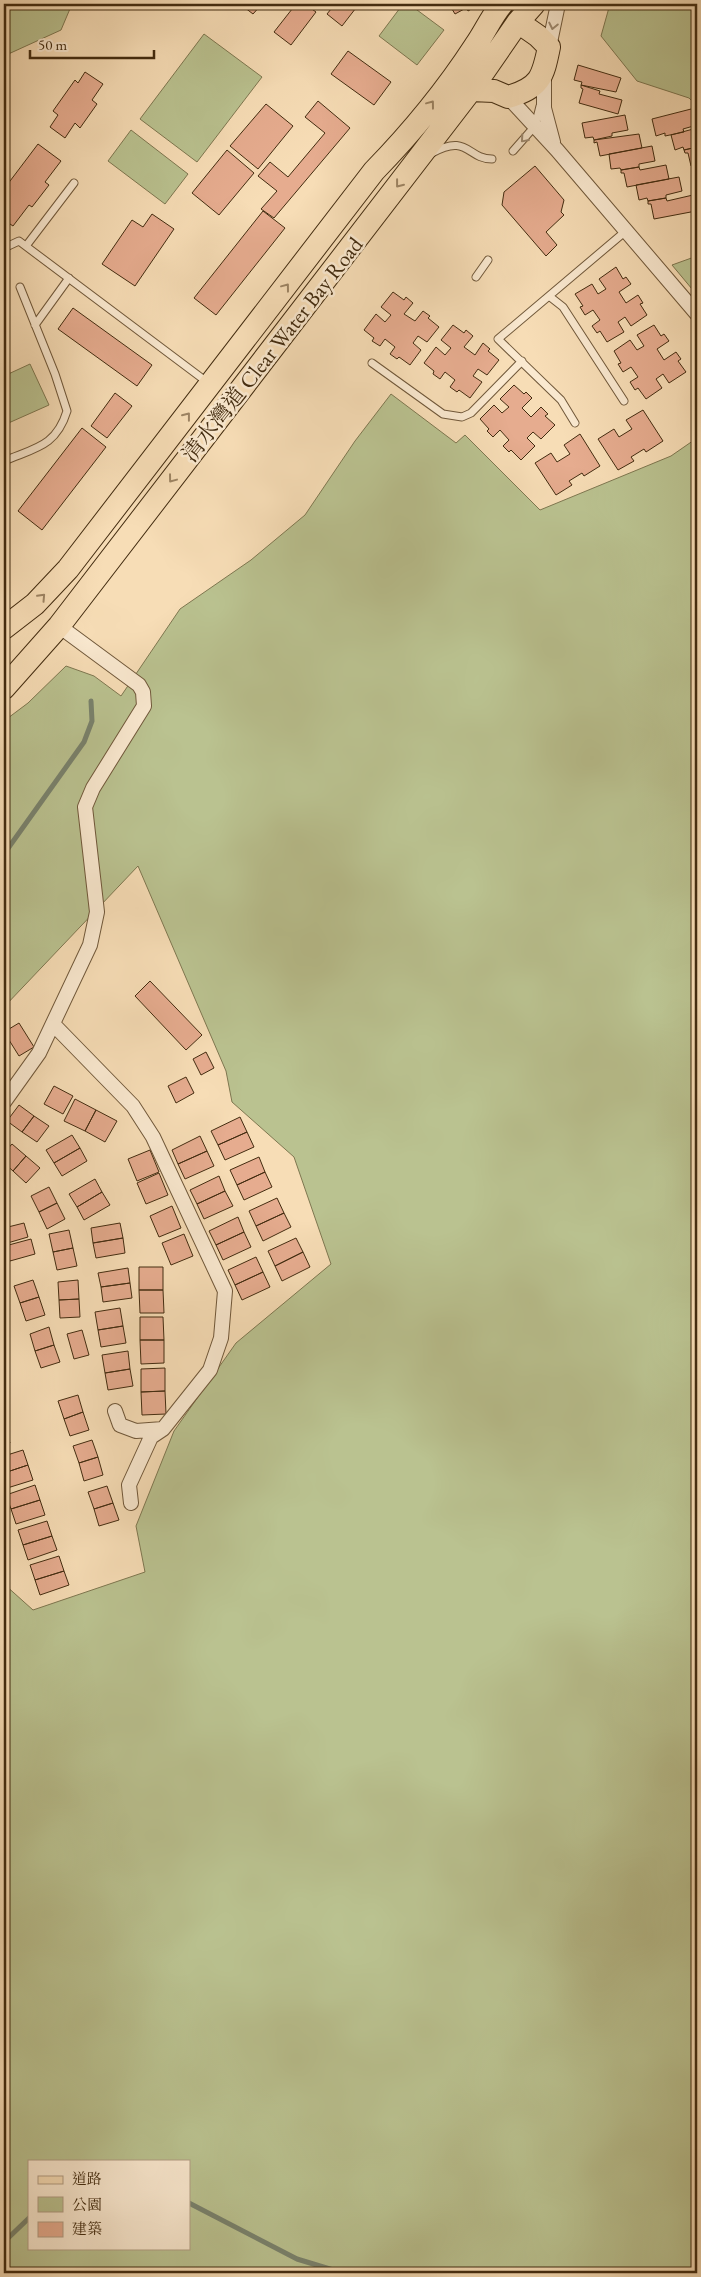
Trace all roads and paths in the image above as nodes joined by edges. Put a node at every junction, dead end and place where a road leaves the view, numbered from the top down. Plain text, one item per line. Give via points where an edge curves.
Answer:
1 (502, 4) edge
2 (534, 4) edge
3 (558, 4) edge
4 (518, 22) junction
5 (476, 45) junction
6 (549, 47) junction
7 (544, 73) junction
8 (471, 90) junction
9 (508, 97) junction
10 (543, 98) junction
11 (535, 126) junction
12 (557, 150) junction
13 (513, 151) dead end
14 (492, 158) dead end
15 (414, 164) junction
16 (74, 183) dead end
17 (626, 230) junction
18 (26, 246) junction
19 (4, 248) edge
20 (488, 260) dead end
21 (476, 277) dead end
22 (69, 278) junction
23 (20, 287) dead end
24 (548, 296) junction
25 (697, 314) edge
26 (35, 324) junction
27 (522, 361) junction
28 (372, 363) dead end
29 (211, 385) junction
30 (624, 401) dead end
31 (575, 423) dead end
32 (4, 461) edge
33 (60, 626) junction
34 (4, 628) edge
35 (7, 683) edge
36 (54, 1025) junction
37 (4, 1102) edge
38 (115, 1411) dead end
39 (163, 1429) junction
40 (131, 1504) dead end

1 - 5 main road, 清水灣道 Clear Water Bay Road
2 - 4 main road, 清水灣道 Clear Water Bay Road
3 -> 6 street
4 - 5 main road
4 - 6 main road
4 - 8 main road, 清水灣道 Clear Water Bay Road
29 -> 5 main road, 清水灣道 Clear Water Bay Road via 374,171 401,143
6 - 7 main road
7 - 9 main road via 529,88
7 - 10 street
8 - 9 main road via 494,91
8 - 15 main road, 清水灣道 Clear Water Bay Road
9 - 11 street
10 - 11 lane
10 - 12 street via 546,122
11 - 12 street
11 -> 13 lane
12 - 17 street
14 - 15 lane via 450,146
15 -> 33 main road, 清水灣道 Clear Water Bay Road
16 - 18 lane
17 - 24 lane
17 - 25 street
18 - 19 lane via 18,241
18 - 22 lane
20 - 21 lane
22 - 26 lane
22 - 29 lane
23 - 26 lane
24 - 27 lane via 498,338
24 - 30 lane via 563,307
26 - 32 lane via 67,412 52,439
27 - 28 lane via 478,407 462,417 443,414
27 - 31 lane via 561,400
34 -> 29 main road, 清水灣道 Clear Water Bay Road via 35,604 68,568
33 - 35 main road, 清水灣道 Clear Water Bay Road
33 - 36 street via 139,685 144,706 85,807 97,912 90,945
36 - 37 street via 39,1053
36 - 39 street via 133,1106 153,1137 225,1291 221,1338 210,1370
38 - 39 street via 120,1425 136,1431
39 - 40 street via 151,1437 129,1485

